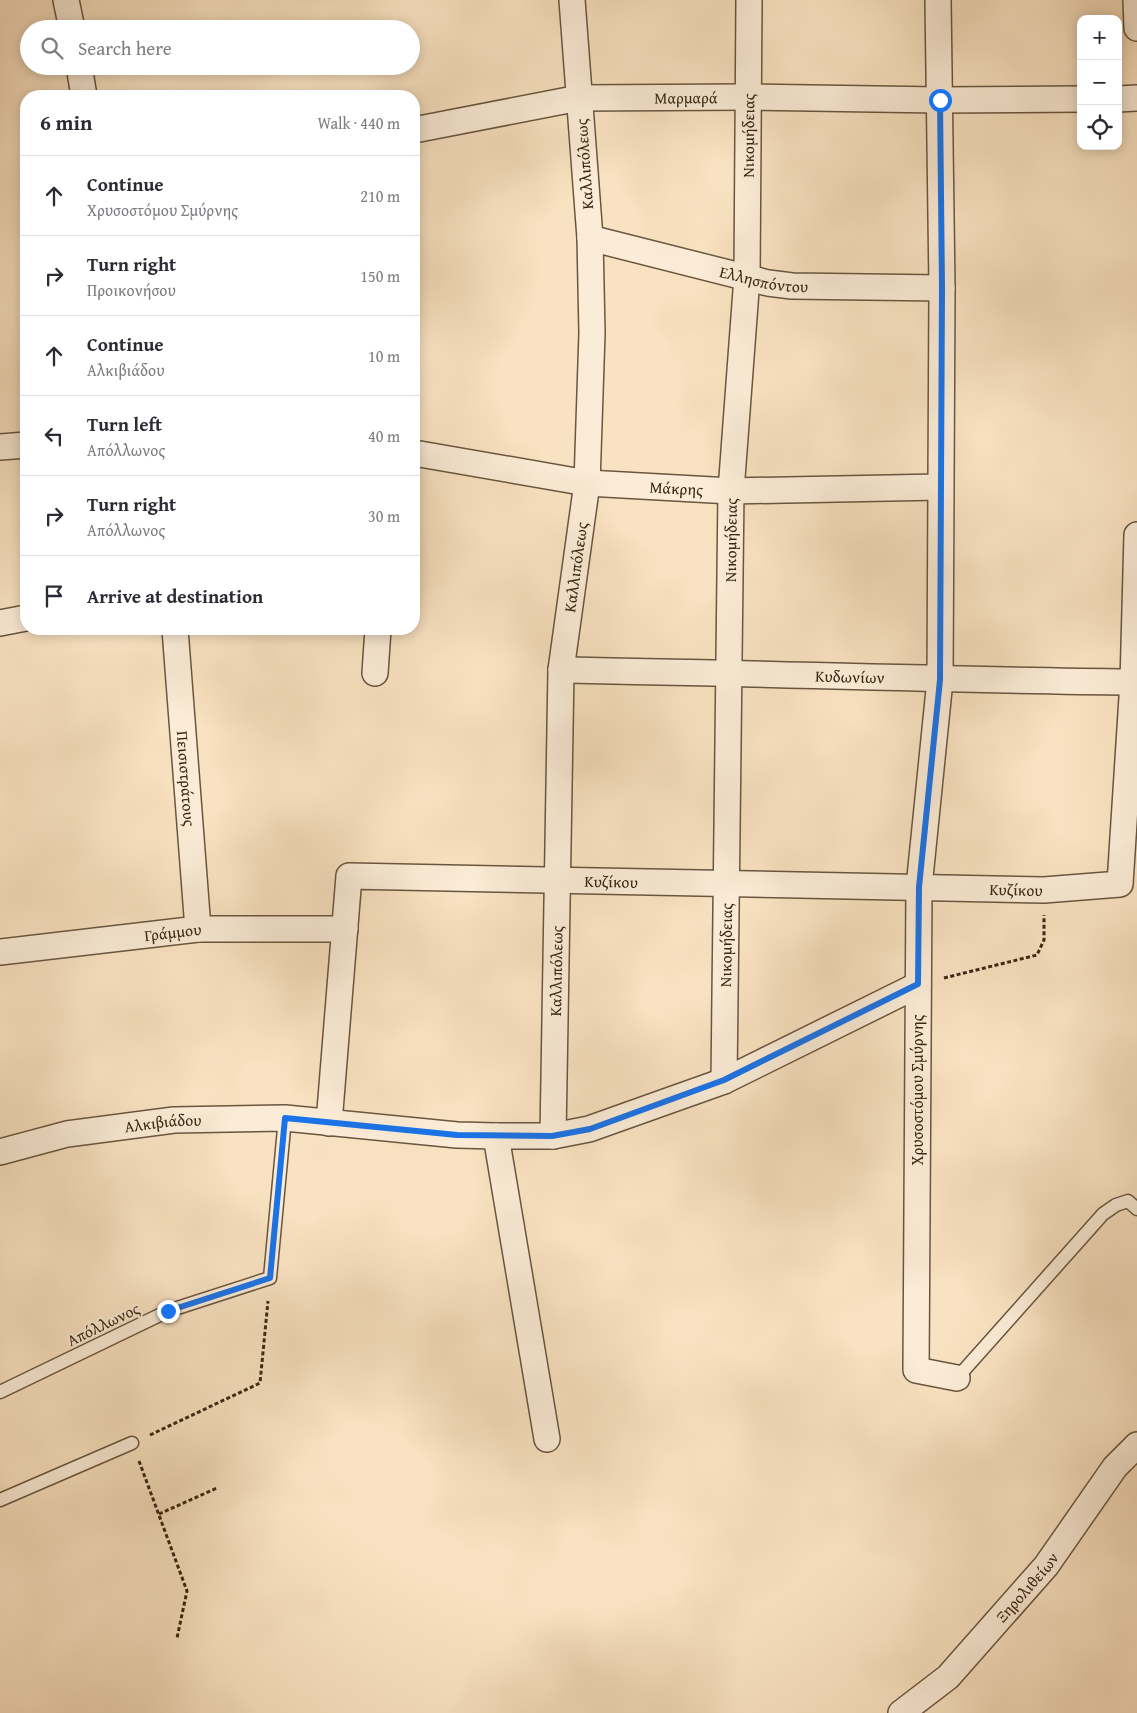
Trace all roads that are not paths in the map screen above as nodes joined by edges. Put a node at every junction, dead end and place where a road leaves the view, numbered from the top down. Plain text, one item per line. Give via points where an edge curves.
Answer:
1 (66, 0) edge
2 (572, 0) edge
3 (749, 0) edge
4 (938, 0) edge
5 (1136, 0) edge
6 (70, 20) edge
7 (1137, 28) edge
8 (80, 75) edge
9 (83, 90) edge
10 (747, 97) junction
11 (579, 98) junction
12 (1137, 98) edge
13 (1077, 99) edge
14 (1122, 99) edge
15 (940, 100) junction
16 (420, 129) edge
17 (590, 238) junction
18 (747, 278) junction
19 (942, 288) junction
20 (20, 446) edge
21 (0, 448) edge
22 (420, 454) edge
23 (587, 483) junction
24 (940, 487) junction
25 (731, 491) junction
26 (1137, 535) edge
27 (20, 619) edge
28 (0, 623) edge
29 (175, 635) edge
30 (378, 635) edge
31 (561, 670) junction
32 (729, 672) junction
33 (375, 673) dead end
34 (940, 680) junction
35 (1135, 681) edge
36 (557, 880) junction
37 (727, 884) junction
38 (919, 887) junction
39 (198, 929) junction
40 (345, 929) junction
41 (0, 952) edge
42 (918, 984) junction
43 (724, 1080) junction
44 (285, 1118) junction
45 (328, 1123) junction
46 (496, 1136) junction
47 (552, 1136) junction
48 (0, 1152) edge
49 (1137, 1209) edge
50 (957, 1378) joint
51 (0, 1392) edge
52 (547, 1439) dead end
53 (132, 1443) road end
54 (1137, 1445) edge
55 (0, 1500) edge
56 (900, 1713) edge

1 - 6 street
2 - 11 street, Καλλιπόλεως
3 - 10 street, Νικομήδειας
4 - 15 street, Χρυσοστόμου Σμύρνης
5 - 7 street
8 - 9 street
10 - 11 street, Μαρμαρά
10 - 15 street, Μαρμαρά
10 - 18 street, Νικομήδειας
11 - 16 street, Μαρμαρά
11 - 17 street, Καλλιπόλεως
12 - 14 street
13 - 15 street, Μαρμαρά
15 - 19 street, Χρυσοστόμου Σμύρνης
17 - 18 street, Ελλησπόντου
17 - 23 street, Καλλιπόλεως via 592,333
18 - 19 street, Ελλησπόντου via 792,286
18 - 25 street, Νικομήδειας
19 - 24 street, Χρυσοστόμου Σμύρνης
20 - 21 street
22 - 23 street, Μάκρης
23 - 25 street, Μάκρης
23 - 31 street, Καλλιπόλεως
24 - 25 street, Μάκρης
24 - 34 street, Χρυσοστόμου Σμύρνης
25 - 32 street, Νικομήδειας
26 - 35 street
27 - 28 street
29 - 39 street, Πεισιστράτους
30 - 33 street
31 - 32 street, Κυδωνίων
31 - 36 street, Καλλιπόλεως
32 - 34 street, Κυδωνίων
32 - 37 street, Νικομήδειας
34 - 35 street, Κυδωνίων
34 - 38 street, Χρυσοστόμου Σμύρνης
35 - 38 street, Κυζίκου via 1120,884 1044,890
36 - 37 street, Κυζίκου
36 - 40 street, Κυζίκου via 349,876
36 - 47 street, Καλλιπόλεως
37 - 38 street, Κυζίκου
37 - 43 street, Νικομήδειας
38 - 42 street, Χρυσοστόμου Σμύρνης
39 - 40 street, Γράμμου
39 - 41 street, Γράμμου
40 - 45 street, Κυζίκου
42 - 43 street, Αλκιβιάδου
42 - 50 street, Χρυσοστόμου Σμύρνης via 916,1370
43 - 47 street, Αλκιβιάδου via 590,1129
44 - 45 street, Αλκιβιάδου
44 - 48 street, Αλκιβιάδου via 164,1122 68,1134
44 - 51 lane, Απόλλωνος via 270,1278 168,1311
45 - 46 street, Αλκιβιάδου
46 - 47 street, Αλκιβιάδου
46 - 52 street
49 - 50 lane, Χρυσοστόμου Σμύρνης via 1128,1201 1116,1204 1103,1214
53 - 55 lane
54 - 56 street, Ξηρολιθείων via 1115,1467 1046,1566 948,1678

